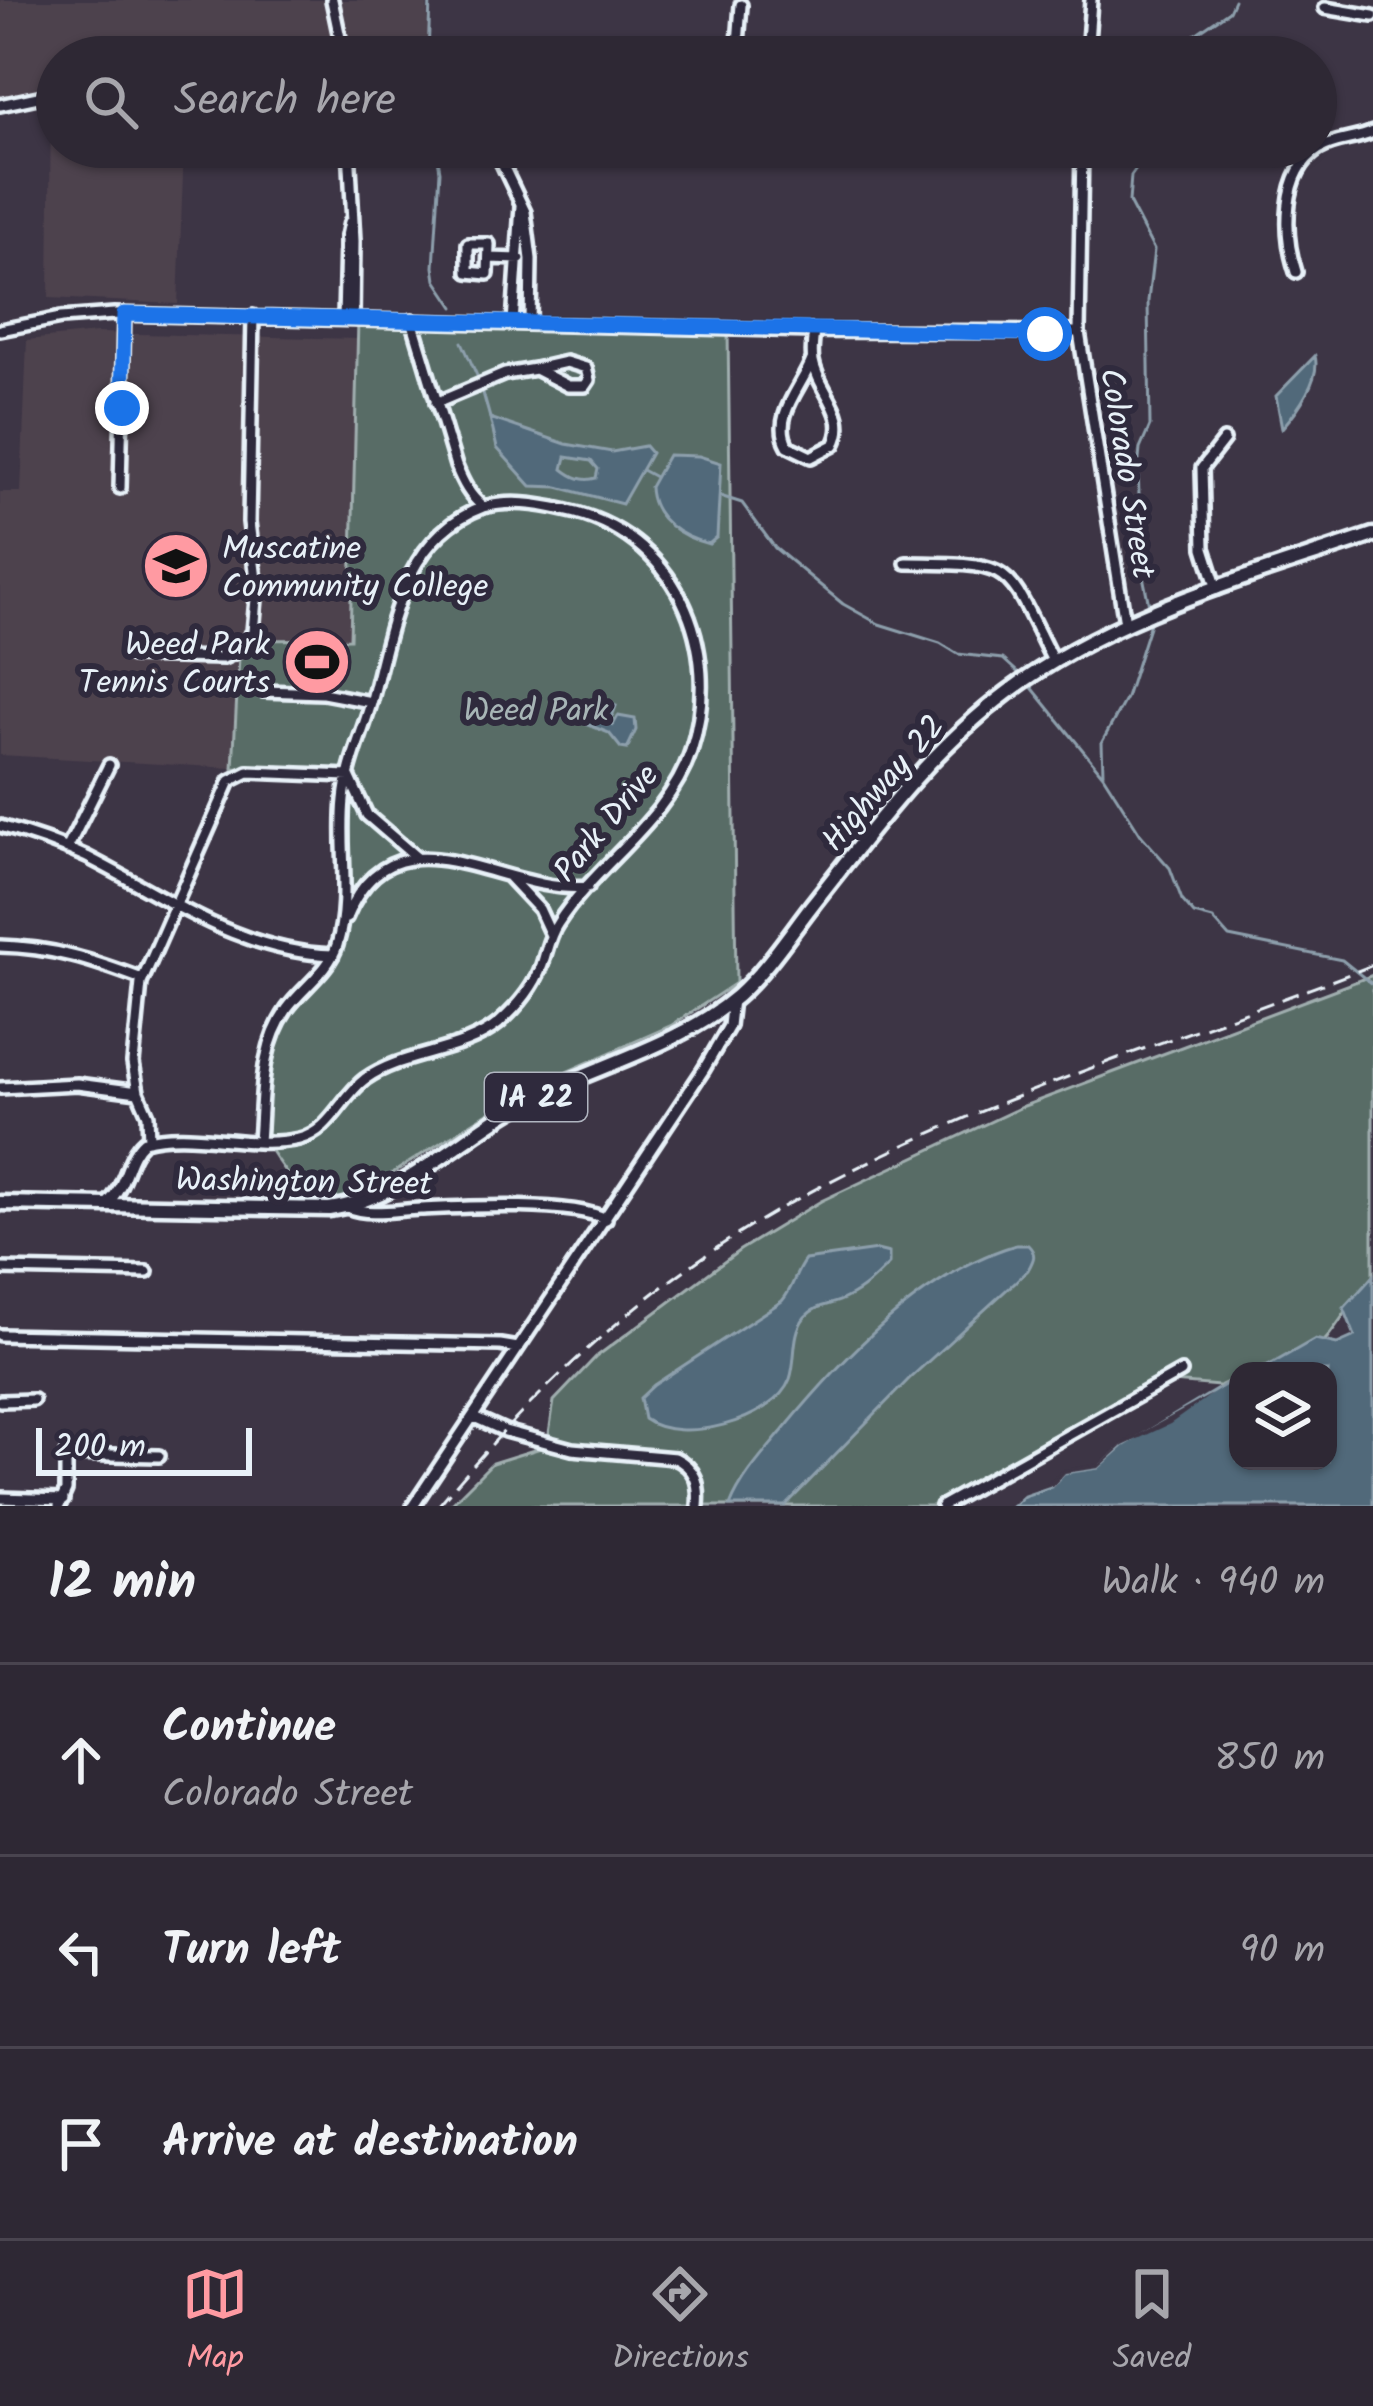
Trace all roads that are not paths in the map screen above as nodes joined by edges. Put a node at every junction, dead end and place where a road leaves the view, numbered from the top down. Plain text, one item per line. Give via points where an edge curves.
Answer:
1 (332, 0) edge
2 (1091, 0) edge
3 (741, 5) dead end
4 (1325, 8) dead end
5 (1373, 16) edge
6 (340, 36) edge
7 (739, 36) edge
8 (1088, 36) edge
9 (36, 97) edge
10 (0, 105) edge
11 (1373, 132) edge
12 (1337, 144) edge
13 (350, 168) edge
14 (504, 168) edge
15 (1082, 168) edge
16 (1302, 168) edge
17 (521, 206) junction
18 (489, 258) dead end
19 (515, 259) junction
20 (531, 260) junction
21 (1296, 272) dead end
22 (124, 314) junction
23 (253, 316) junction
24 (348, 319) junction
25 (412, 320) junction
26 (513, 323) junction
27 (530, 323) junction
28 (0, 330) edge
29 (814, 331) junction
30 (1079, 332) junction
31 (812, 359) junction
32 (535, 369) junction
33 (436, 403) junction
34 (1224, 440) dead end
35 (464, 486) junction
36 (120, 488) dead end
37 (484, 506) junction
38 (465, 514) junction
39 (1373, 535) edge
40 (906, 563) dead end
41 (1217, 589) junction
42 (1125, 623) junction
43 (132, 656) dead end
44 (1053, 661) junction
45 (263, 691) dead end
46 (371, 702) junction
47 (109, 765) dead end
48 (349, 776) junction
49 (361, 806) junction
50 (344, 810) junction
51 (0, 826) edge
52 (68, 849) junction
53 (417, 858) junction
54 (504, 874) junction
55 (588, 886) junction
56 (174, 907) junction
57 (341, 928) junction
58 (551, 935) junction
59 (0, 946) edge
60 (333, 955) junction
61 (142, 980) junction
62 (732, 999) junction
63 (0, 1088) edge
64 (138, 1092) junction
65 (148, 1140) junction
66 (259, 1141) junction
67 (0, 1203) edge
68 (106, 1205) junction
69 (346, 1207) junction
70 (606, 1219) junction
71 (0, 1269) edge
72 (147, 1272) dead end
73 (0, 1335) edge
74 (518, 1348) junction
75 (1181, 1372) dead end
76 (34, 1400) dead end
77 (0, 1401) edge
78 (474, 1417) junction
79 (159, 1456) dead end
80 (0, 1498) edge
81 (61, 1503) edge
82 (413, 1506) edge
83 (698, 1506) edge
84 (942, 1506) edge

1 - 6 street
2 - 8 street
3 - 7 street
4 - 5 street
9 - 10 street
11 - 12 street
13 - 24 street
14 - 17 street
15 - 30 street
16 - 21 street via 1287,218
17 - 19 street
17 - 20 street
18 - 19 street
19 - 20 street
19 - 26 street
20 - 27 street
22 - 23 street, Colorado Street
22 - 28 street, Colorado Street
22 - 36 street
23 - 24 street, Colorado Street
23 - 43 street via 253,632 224,658
24 - 25 street, Colorado Street
25 - 26 street, Colorado Street
25 - 33 street
26 - 27 street, Colorado Street
27 - 29 street, Colorado Street
29 - 30 street, Colorado Street
29 - 31 street
30 - 42 street, Colorado Street
31 - 31 street via 782,428 788,446 812,457 834,446 840,428
32 - 32 street via 577,362 589,380 576,388
32 - 33 street
33 - 35 street
34 - 41 street via 1202,468 1204,548
35 - 37 street
35 - 38 street
37 - 38 street, Park Drive
37 - 55 street, Park Drive via 547,506 625,531 667,575 698,650 701,703 687,761 660,805
38 - 46 street, Park Drive via 410,575
39 - 41 main road, Highway 22 / IA 22
40 - 44 street via 999,571 1015,586
41 - 42 main road, Highway 22 / IA 22
42 - 44 main road, Highway 22 / IA 22
44 - 62 main road, Highway 22 / IA 22 via 932,758
45 - 46 street
46 - 48 street, Park Drive
47 - 52 street
48 - 49 street
48 - 50 street, Park Drive
48 - 56 street via 261,772 230,781
49 - 50 street
49 - 53 street
50 - 57 street, Park Drive
51 - 52 street
52 - 56 street
53 - 54 street
53 - 57 street via 367,878
54 - 55 street
54 - 58 street
55 - 58 street, Park Drive
56 - 60 street via 257,944
56 - 61 street
57 - 60 street, Park Drive
58 - 66 street, Park Drive via 533,983 490,1030 372,1075 314,1133
59 - 61 street via 59,951
60 - 66 street, Park Drive via 272,1038
61 - 64 street via 133,1063
62 - 69 main road, IA 22 via 693,1027 514,1108
62 - 70 street via 722,1040
63 - 64 street via 77,1084
64 - 65 street
65 - 66 street, Park Drive
65 - 68 street
67 - 68 main road, Washington Street / IA 22
68 - 69 main road, Washington Street / IA 22
69 - 70 street, Washington Street via 554,1210
70 - 74 street
71 - 72 street
73 - 74 street
74 - 78 street
75 - 84 street
76 - 77 street
78 - 82 street
78 - 83 street via 572,1449 675,1458 696,1477
79 - 81 street via 67,1454
80 - 81 street

